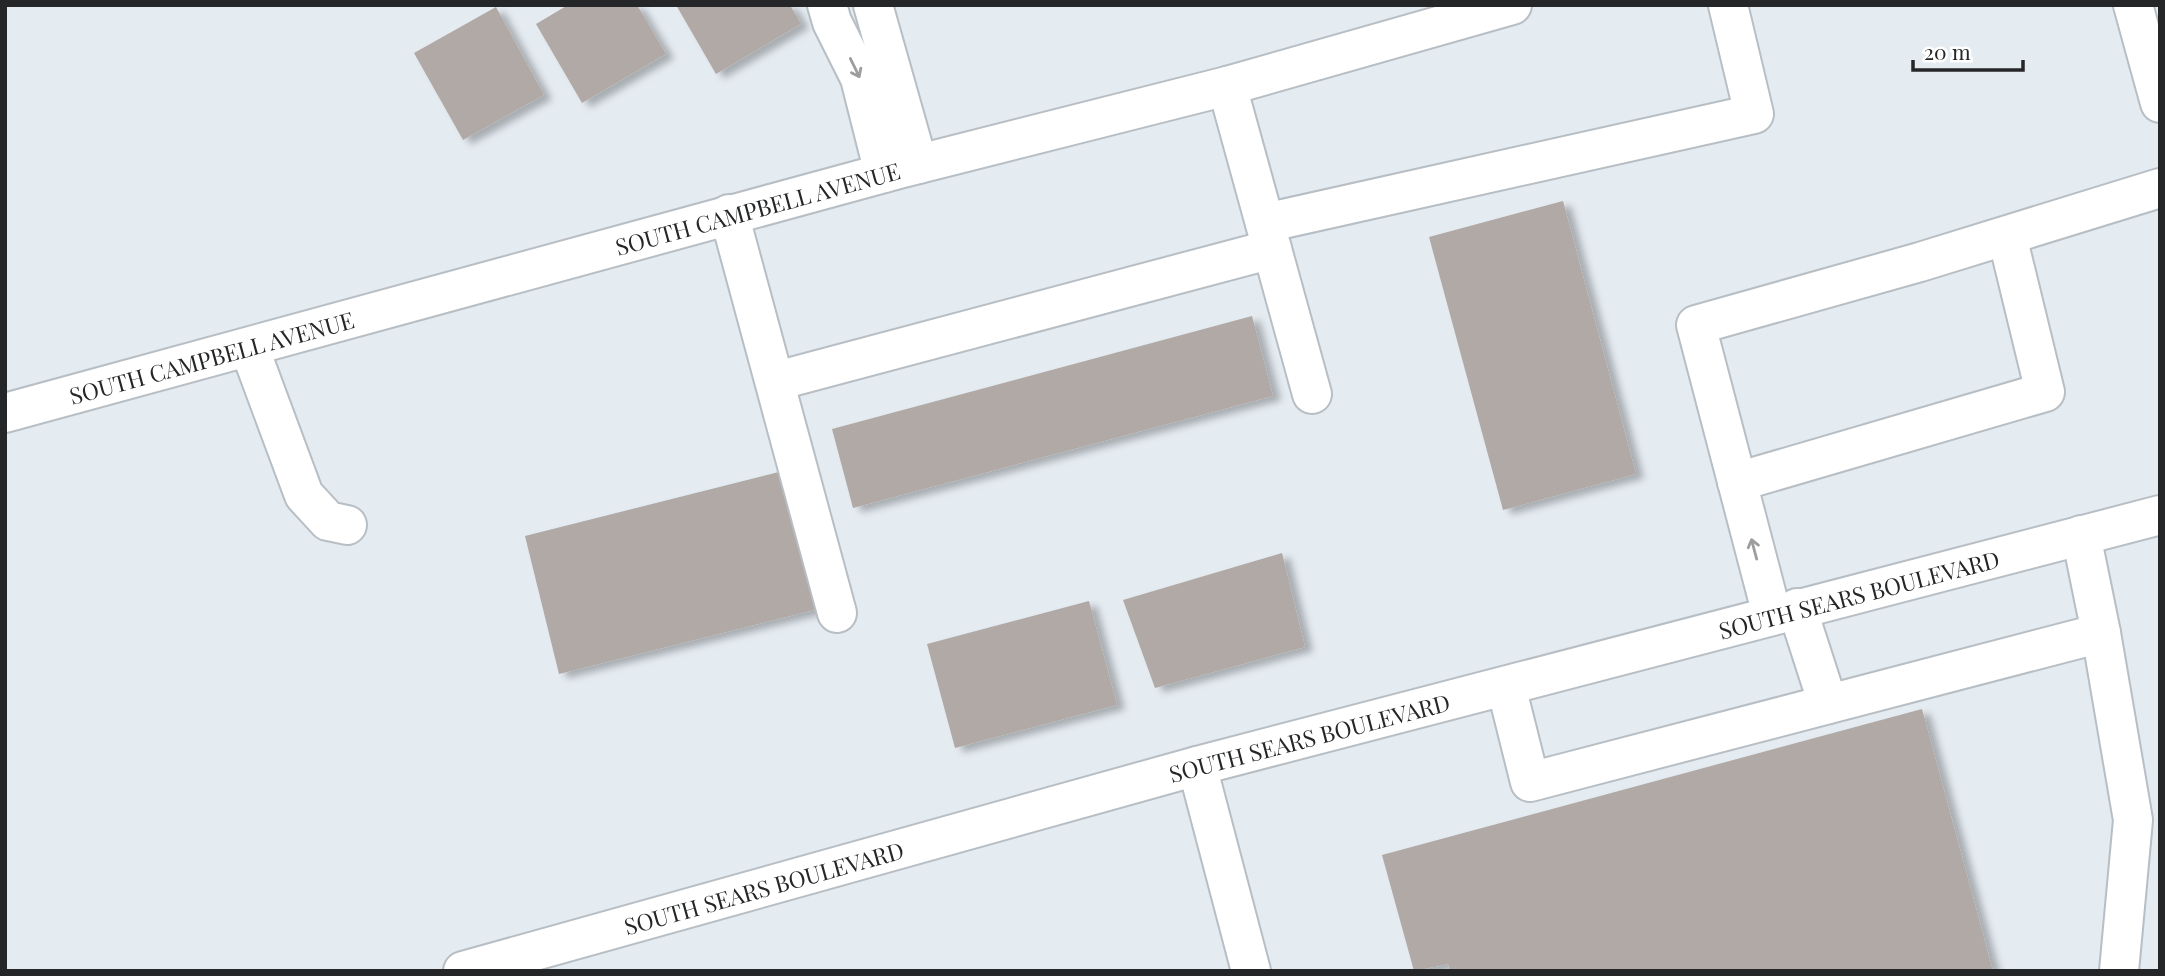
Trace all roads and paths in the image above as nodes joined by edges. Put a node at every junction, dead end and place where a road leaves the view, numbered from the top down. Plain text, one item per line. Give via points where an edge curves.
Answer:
1 (827, 5) edge
2 (873, 5) edge
3 (1512, 5) edge
4 (1728, 5) edge
5 (2133, 5) edge
6 (1227, 86) junction
7 (2160, 103) edge
8 (901, 169) junction
9 (2160, 188) edge
10 (729, 214) junction
11 (1269, 236) junction
12 (2007, 236) junction
13 (250, 347) junction
14 (780, 380) dead end
15 (1312, 394) dead end
16 (5, 413) edge
17 (1737, 482) junction
18 (2160, 515) edge
19 (346, 525) dead end
20 (2081, 536) junction
21 (1784, 612) junction
22 (838, 613) dead end
23 (2101, 632) junction
24 (1506, 686) junction
25 (1828, 704) junction
26 (1196, 766) junction
27 (463, 971) edge
28 (1251, 971) edge
29 (2119, 971) edge

1 -> 8 street
2 - 8 street
3 - 6 street, SOUTH CAMPBELL AVENUE
4 - 11 street via 1754,114
5 - 7 street
6 - 8 street, SOUTH CAMPBELL AVENUE
6 - 11 street
8 - 10 street, SOUTH CAMPBELL AVENUE
9 - 12 street
10 - 13 street, SOUTH CAMPBELL AVENUE
10 - 22 street
11 - 14 street
11 - 15 street
12 - 17 street via 2045,392
12 - 17 street via 1696,326
13 - 16 street, SOUTH CAMPBELL AVENUE
13 - 19 street via 304,495 328,521
21 -> 17 street
18 - 20 street, SOUTH SEARS BOULEVARD
20 - 21 street, SOUTH SEARS BOULEVARD
20 - 23 street
21 - 24 street, SOUTH SEARS BOULEVARD
21 - 25 street
23 - 25 street
23 - 29 street via 2133,820
24 - 25 street via 1530,782
24 - 26 street, SOUTH SEARS BOULEVARD
26 - 27 street, SOUTH SEARS BOULEVARD
26 - 28 street

